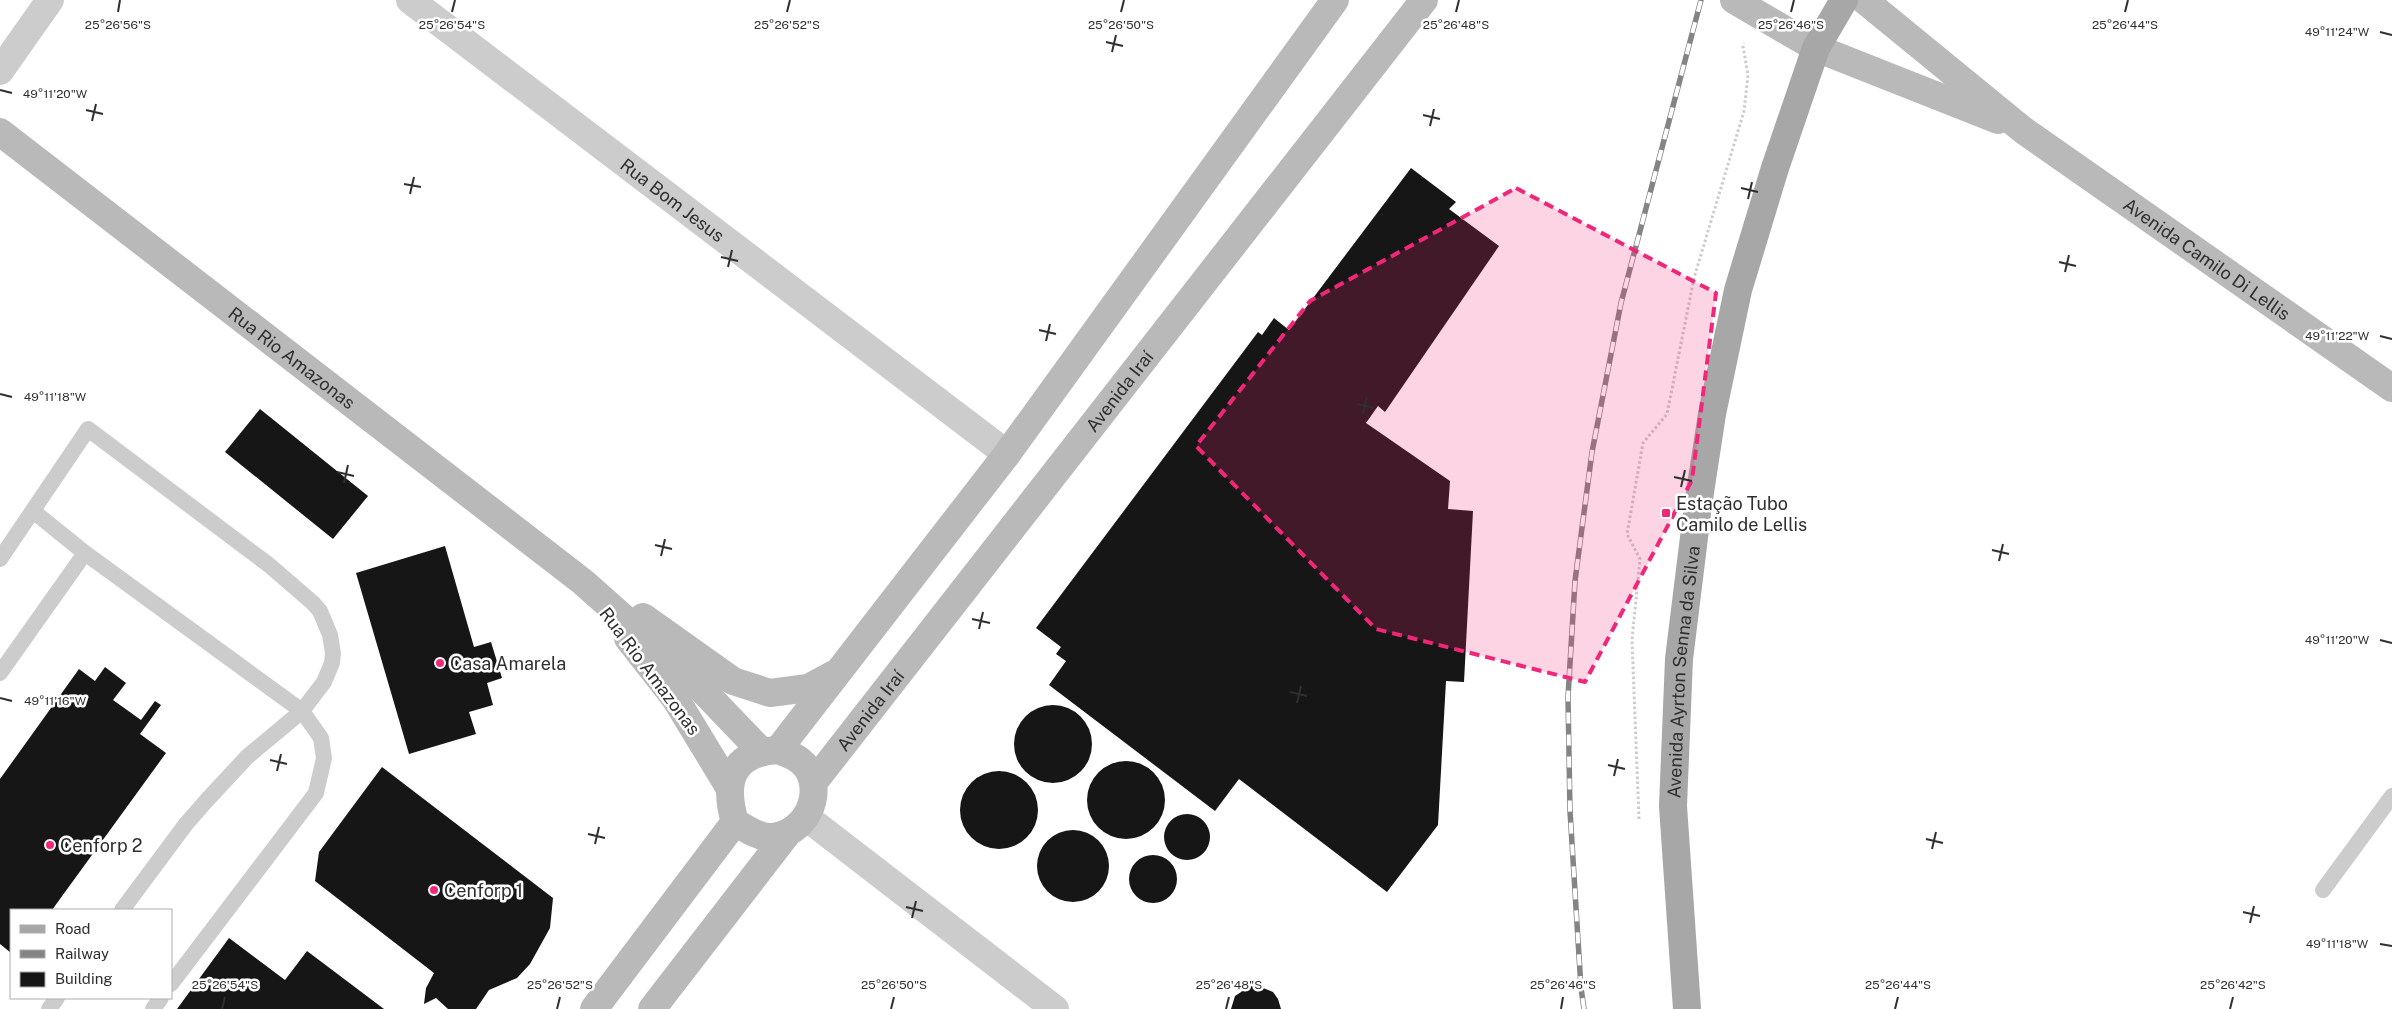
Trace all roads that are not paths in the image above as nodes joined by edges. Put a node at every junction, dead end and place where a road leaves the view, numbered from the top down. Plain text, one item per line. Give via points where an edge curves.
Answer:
1 (50, 0) edge
2 (410, 0) edge
3 (1335, 0) edge
4 (1424, 0) edge
5 (1734, 0) edge
6 (1844, 0) edge
7 (1864, 0) edge
8 (1816, 48) junction
9 (0, 71) edge
10 (2023, 130) junction
11 (0, 132) edge
12 (2392, 388) edge
13 (1007, 454) junction
14 (33, 511) junction
15 (85, 553) junction
16 (0, 559) edge
17 (583, 582) junction
18 (840, 670) junction
19 (0, 673) edge
20 (302, 711) junction
21 (769, 751) junction
22 (814, 782) junction
23 (729, 787) junction
24 (2392, 796) edge
25 (735, 822) junction
26 (796, 826) junction
27 (2322, 890) dead end
28 (123, 909) edge
29 (172, 983) edge
30 (594, 1009) edge
31 (652, 1009) edge
32 (1055, 1009) edge
33 (1687, 1009) edge

1 - 9 street
2 - 13 street, Rua Bom Jesus
3 - 13 main road
4 - 22 main road, Avenida Iraí
5 - 8 main road, Avenida Camilo Di Lellis
6 - 8 main road, Avenida Ayrton Senna da Silva
7 - 10 main road, Avenida Camilo Di Lellis
8 - 10 main road, Avenida Camilo Di Lellis
8 - 33 main road, Avenida Ayrton Senna da Silva via 1738,290 1712,414 1698,505 1680,659 1673,806
10 - 12 main road, Avenida Camilo Di Lellis
11 - 17 main road, Rua Rio Amazonas
13 - 18 main road
14 - 15 lane
14 - 16 lane
14 - 20 lane via 88,429 269,565 320,611 330,635 332,663 324,682
15 - 19 lane
15 - 20 lane
17 - 18 main road via 660,628 733,681 770,693 808,688
17 - 21 main road, Rua Rio Amazonas
17 - 23 main road, Rua Rio Amazonas via 675,698
18 - 21 main road
20 - 28 lane via 247,757 207,800
20 - 29 lane via 322,738 324,758 316,793
21 - 22 main road via 794,756 806,767
21 - 23 main road via 746,758 734,771
22 - 26 main road via 812,803
23 - 25 main road
24 - 27 lane
25 - 26 main road via 769,838
25 - 30 main road
26 - 31 main road
26 - 32 street

